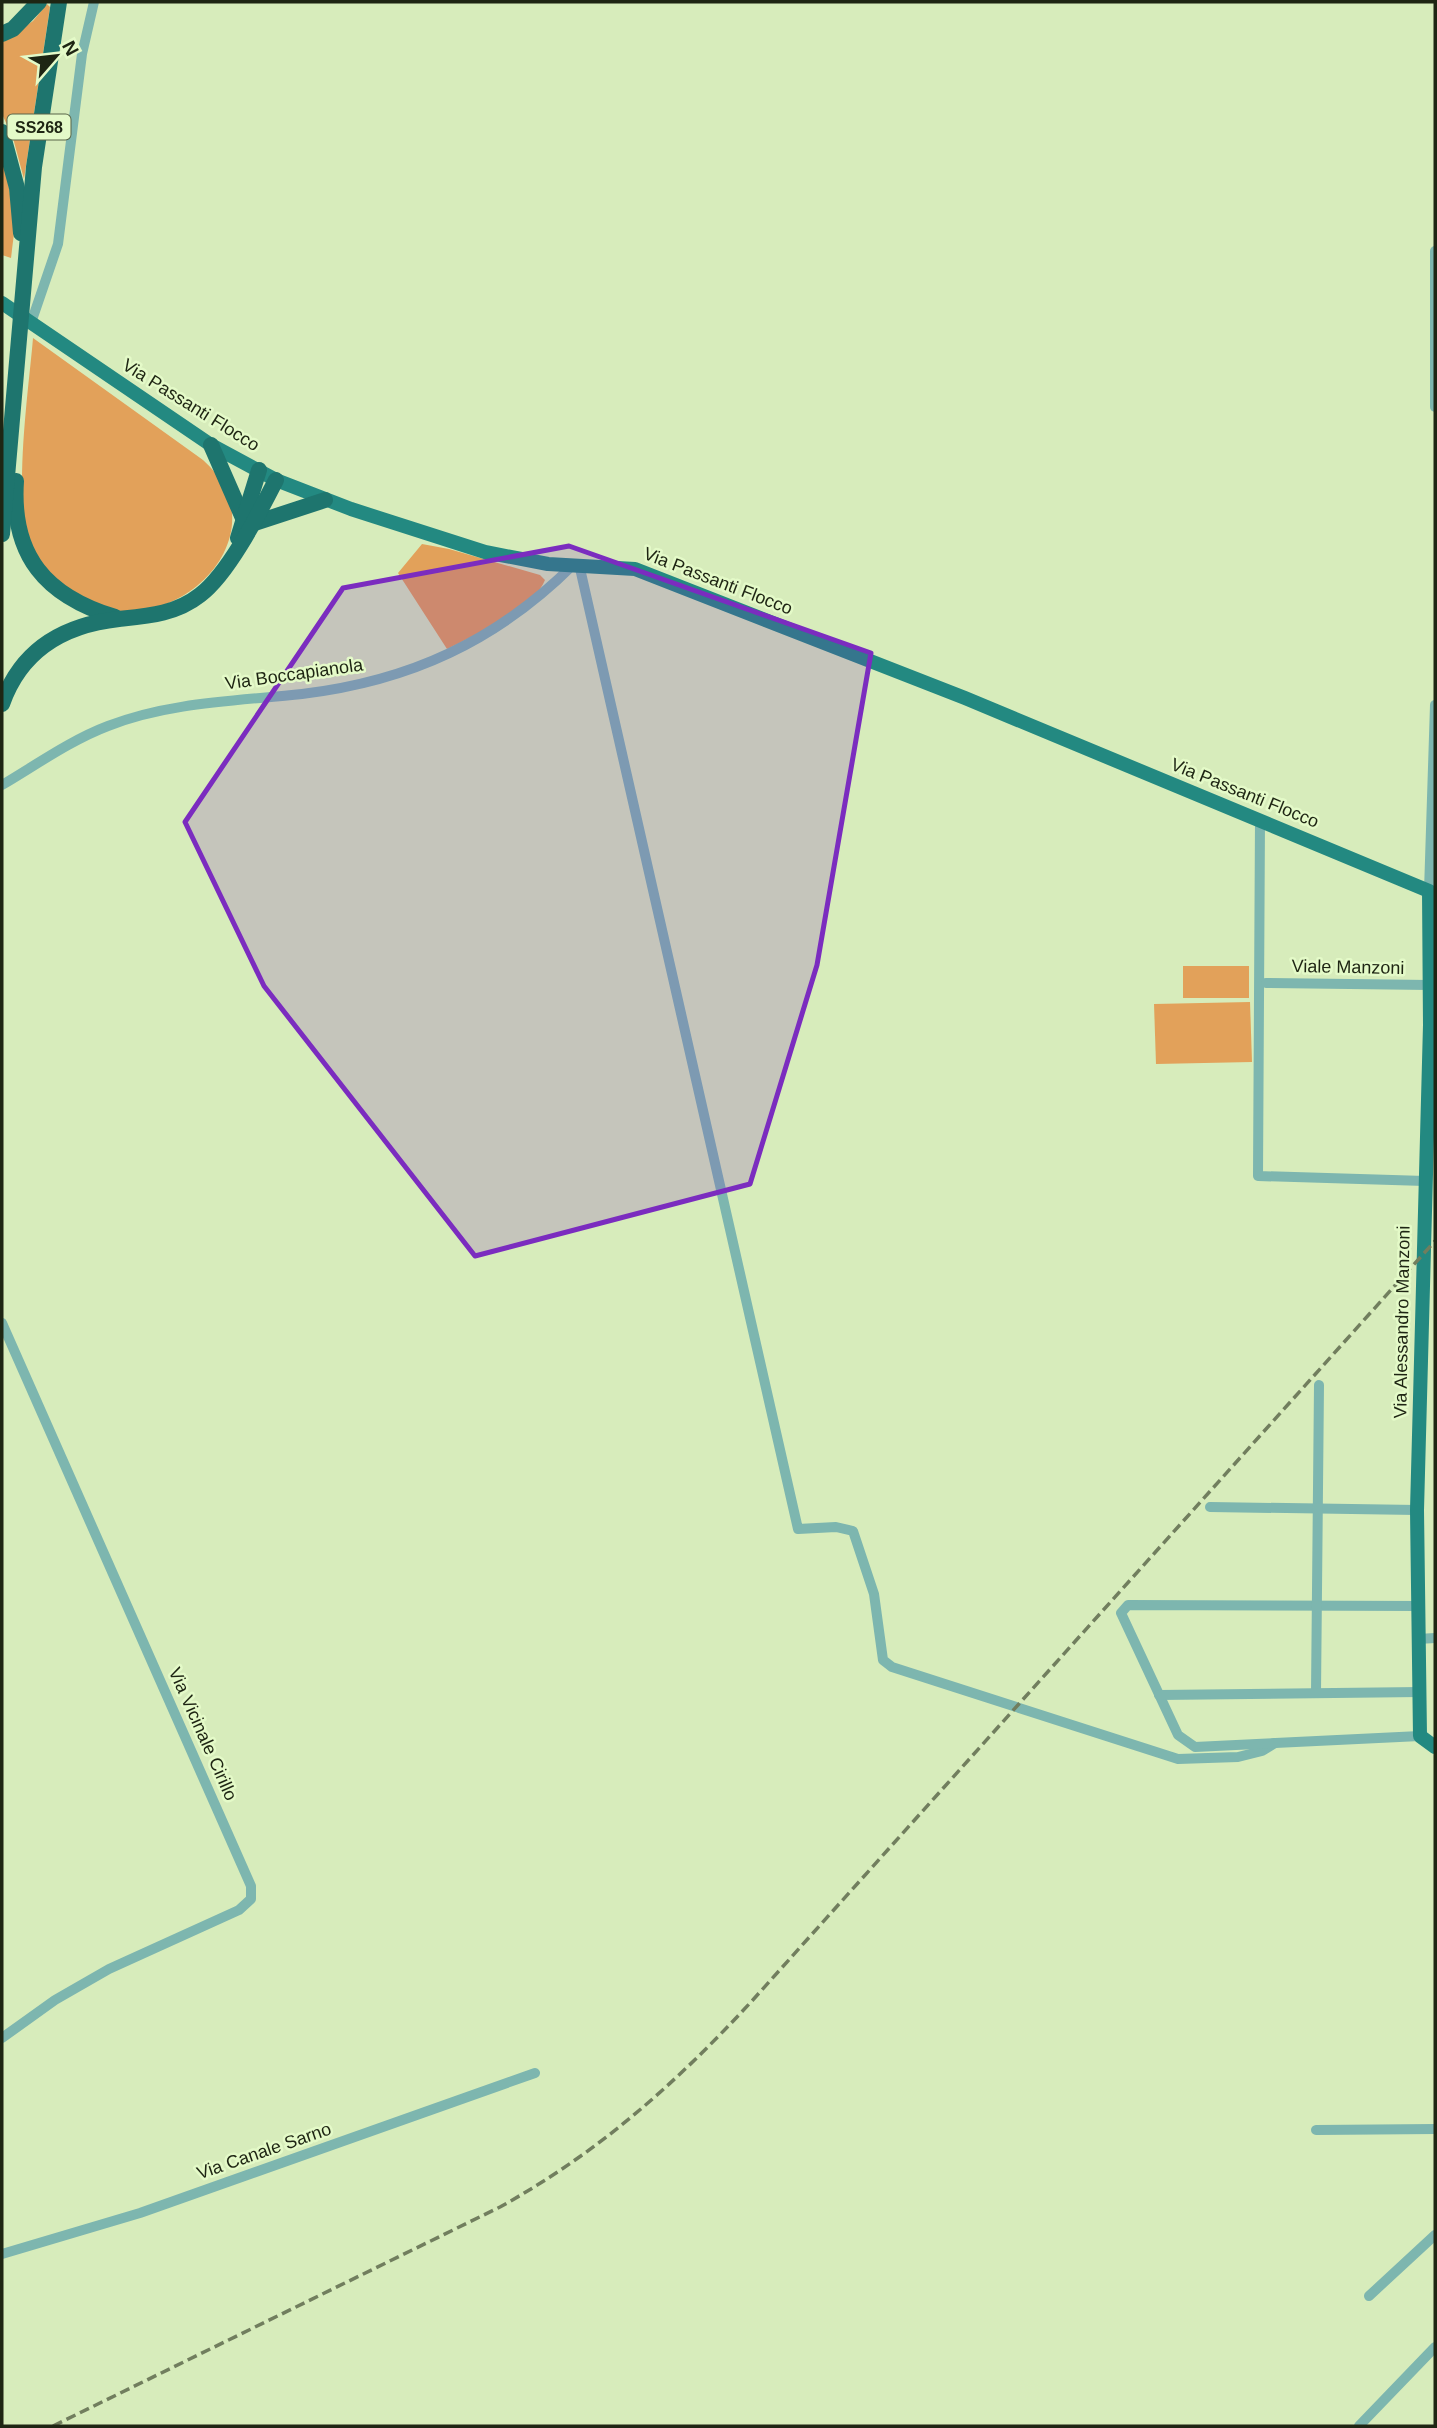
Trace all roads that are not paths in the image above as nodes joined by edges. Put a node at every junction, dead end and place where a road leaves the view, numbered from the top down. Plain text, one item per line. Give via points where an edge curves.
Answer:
1 (39, 2) edge
2 (59, 2) edge
3 (94, 2) edge
4 (2, 34) edge
5 (2, 132) edge
6 (1435, 251) edge
7 (25, 253) junction
8 (2, 303) edge
9 (31, 323) junction
10 (1435, 369) edge
11 (13, 385) junction
12 (1435, 407) edge
13 (211, 445) junction
14 (259, 470) junction
15 (276, 480) junction
16 (326, 500) junction
17 (248, 521) junction
18 (2, 534) edge
19 (577, 564) junction
20 (121, 619) junction
21 (2, 704) edge
22 (1435, 705) edge
23 (2, 785) edge
24 (1260, 820) junction
25 (1432, 891) edge
26 (1266, 983) dead end
27 (1429, 985) junction
28 (1425, 1181) junction
29 (1435, 1252) edge
30 (1422, 1264) junction
31 (2, 1323) edge
32 (1319, 1385) dead end
33 (1210, 1507) dead end
34 (1316, 1509) junction
35 (1417, 1510) junction
36 (1316, 1606) junction
37 (1418, 1606) junction
38 (1435, 1638) edge
39 (1419, 1639) junction
40 (1420, 1692) junction
41 (1316, 1693) junction
42 (1159, 1695) junction
43 (1420, 1736) junction
44 (1275, 1743) junction
45 (1435, 1746) edge
46 (2, 2038) edge
47 (535, 2073) dead end
48 (1435, 2129) edge
49 (1316, 2130) dead end
50 (1435, 2235) edge
51 (2, 2254) edge
52 (1369, 2296) dead end
53 (1435, 2347) edge
54 (1359, 2426) edge

1 - 4 highway
2 - 7 highway, SS268
3 - 9 street via 82,54 58,244
5 - 7 highway via 18,188
6 - 10 street
7 - 11 highway, SS268
8 - 9 main road, Via Passanti Flocco
9 - 13 main road, Via Passanti Flocco
10 - 12 street
11 - 18 highway, SS268
11 - 20 highway via 19,434 16,523 23,546 54,588 73,602
13 - 14 main road, Via Passanti Flocco
13 - 17 highway
14 - 15 main road, Via Passanti Flocco
14 - 17 highway
15 - 16 main road, Via Passanti Flocco
15 - 17 highway
16 - 17 highway
16 - 19 main road, Via Passanti Flocco via 485,552 548,564
17 - 20 highway via 236,548 200,595 156,616
19 - 23 street, Via Boccapianola via 504,624 412,669 323,691 201,704 109,726
19 - 24 main road, Via Passanti Flocco via 635,569 699,592
19 - 44 street via 798,1529 853,1531 874,1594 883,1660 892,1667 1178,1759 1238,1757 1262,1752
20 - 21 highway via 72,628 46,642 23,662
22 - 25 street
24 - 25 main road, Via Passanti Flocco
24 - 28 street via 1258,1176
25 - 27 main road, Via Alessandro Manzoni
26 - 27 street, Viale Manzoni
27 - 28 main road, Via Alessandro Manzoni
28 - 30 main road, Via Alessandro Manzoni
29 - 30 street
30 - 35 main road, Via Alessandro Manzoni
31 - 46 street, Via Vicinale Cirillo via 251,1886 251,1899 239,1910 109,1969
32 - 34 street
33 - 34 street
34 - 35 street
34 - 36 street
35 - 37 main road, Via Alessandro Manzoni
36 - 37 street
36 - 41 street
36 - 42 street via 1128,1605 1121,1613
37 - 39 main road, Via Alessandro Manzoni
38 - 39 street
39 - 40 main road, Via Alessandro Manzoni
40 - 41 street
40 - 43 main road, Via Alessandro Manzoni
41 - 42 street
42 - 44 street via 1178,1735 1195,1747
43 - 44 street
43 - 45 main road
47 - 51 street, Via Canale Sarno via 152,2209
48 - 49 street
50 - 52 street
53 - 54 street

